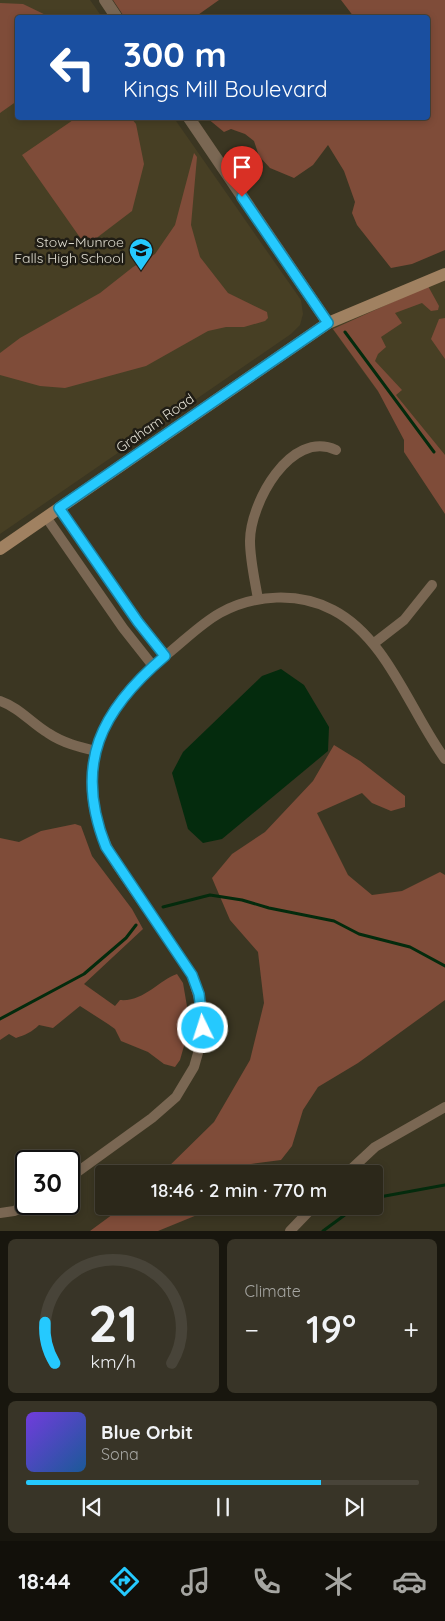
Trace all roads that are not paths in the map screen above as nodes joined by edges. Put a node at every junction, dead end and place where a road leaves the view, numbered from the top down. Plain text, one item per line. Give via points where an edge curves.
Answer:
1 (105, 0) edge
2 (115, 15) edge
3 (190, 120) edge
4 (445, 274) edge
5 (328, 323) junction
6 (336, 450) dead end
7 (59, 508) junction
8 (46, 517) junction
9 (0, 549) edge
10 (94, 558) junction
11 (81, 566) junction
12 (432, 585) dead end
13 (258, 599) junction
14 (126, 604) junction
15 (113, 614) junction
16 (373, 644) junction
17 (165, 656) junction
18 (153, 666) junction
19 (0, 701) edge
20 (96, 751) junction
21 (445, 759) edge
22 (445, 1107) edge
23 (356, 1165) edge
24 (80, 1170) edge
25 (15, 1211) edge
26 (0, 1213) edge
27 (306, 1215) edge
28 (293, 1230) edge

1 - 2 street
3 - 5 street
4 - 5 main road, Graham Road
5 - 7 main road, Graham Road
6 - 13 street via 317,446 300,452 278,470 266,486 256,510 250,541
7 - 8 main road, Graham Road
7 - 10 street
8 - 9 main road, Graham Road
8 - 11 street
10 - 11 street
10 - 14 street
11 - 15 street
12 - 16 street via 404,620
13 - 16 street via 297,599 325,606 346,617
13 - 17 street via 213,617
14 - 15 street
14 - 17 street
15 - 18 street
16 - 21 street
17 - 18 street
18 - 20 street via 115,706
19 - 20 street via 19,710 62,741
20 - 24 street via 92,798 100,831 117,865 192,975 199,994 203,1028 194,1067 176,1096 152,1118
22 - 23 street via 375,1147
25 - 26 street
27 - 28 street

